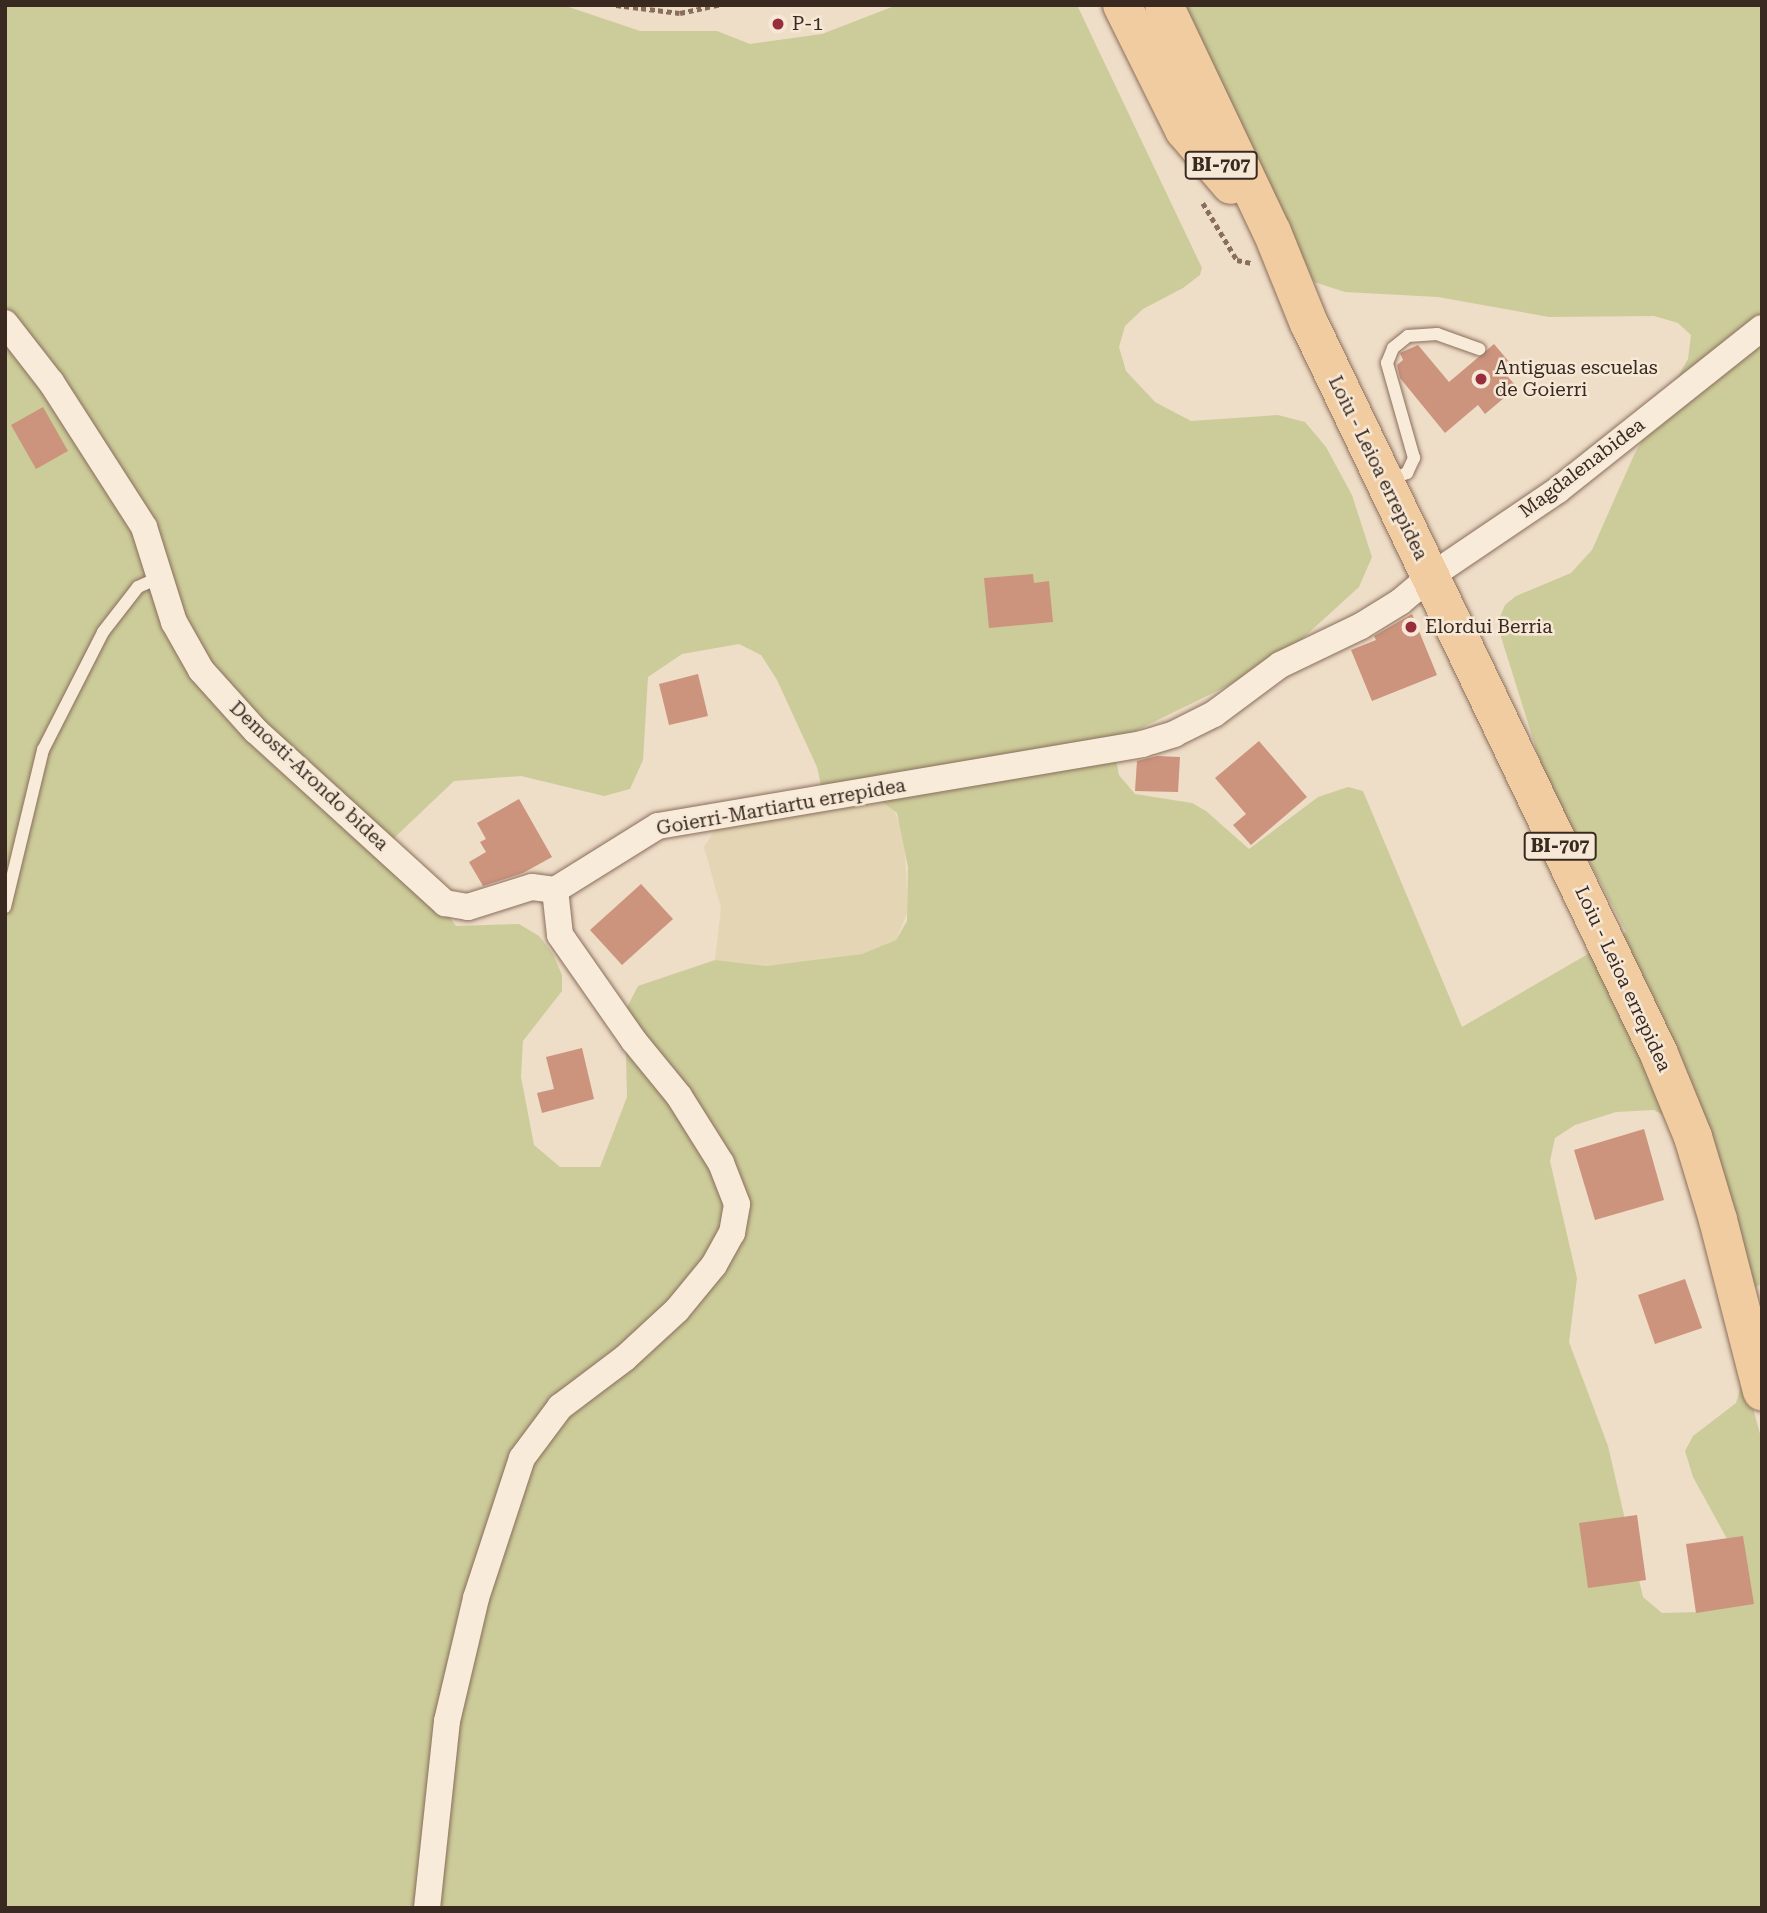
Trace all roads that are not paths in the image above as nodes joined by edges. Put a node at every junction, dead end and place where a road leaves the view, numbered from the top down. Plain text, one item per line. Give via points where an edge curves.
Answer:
1 (1122, 5) edge
2 (1139, 5) edge
3 (1155, 5) edge
4 (1164, 5) edge
5 (1181, 41) junction
6 (1231, 185) junction
7 (1308, 321) junction
8 (5, 323) edge
9 (1762, 328) edge
10 (1479, 349) dead end
11 (1385, 483) junction
12 (1431, 576) junction
13 (158, 578) junction
14 (555, 890) junction
15 (5, 907) edge
16 (1762, 1391) edge
17 (427, 1908) edge

1 - 6 main road via 1184,130
2 - 6 main road, Loiu - Leioa errepidea / BI-707
3 - 5 main road
4 - 5 main road, Loiu - Leioa errepidea / BI-707
5 - 7 main road, Loiu - Leioa errepidea / BI-707 via 1272,232
6 - 7 main road, Loiu - Leioa errepidea / BI-707
7 - 11 main road, Loiu - Leioa errepidea / BI-707
8 - 13 street, Demosti-Arondo bidea via 51,382 144,527
9 - 12 street, Magdalenabidea via 1558,490
10 - 11 lane via 1459,339 1416,334 1393,348 1387,363 1414,458 1407,473
11 - 12 main road, Loiu - Leioa errepidea / BI-707
12 - 14 street, Goierri-Martiartu errepidea via 1381,614 1280,665 1214,714 1174,734 1142,744 658,826
12 - 16 main road, Loiu - Leioa errepidea / BI-707 via 1659,1054 1693,1137
13 - 14 street, Demosti-Arondo bidea via 174,622 201,670 256,731 445,903 468,907 532,887
13 - 15 lane via 138,586 103,632 43,750
14 - 17 street via 560,935 679,1096 721,1163 737,1204 732,1233 715,1265 677,1310 625,1358 560,1407 522,1458 476,1598 447,1721

